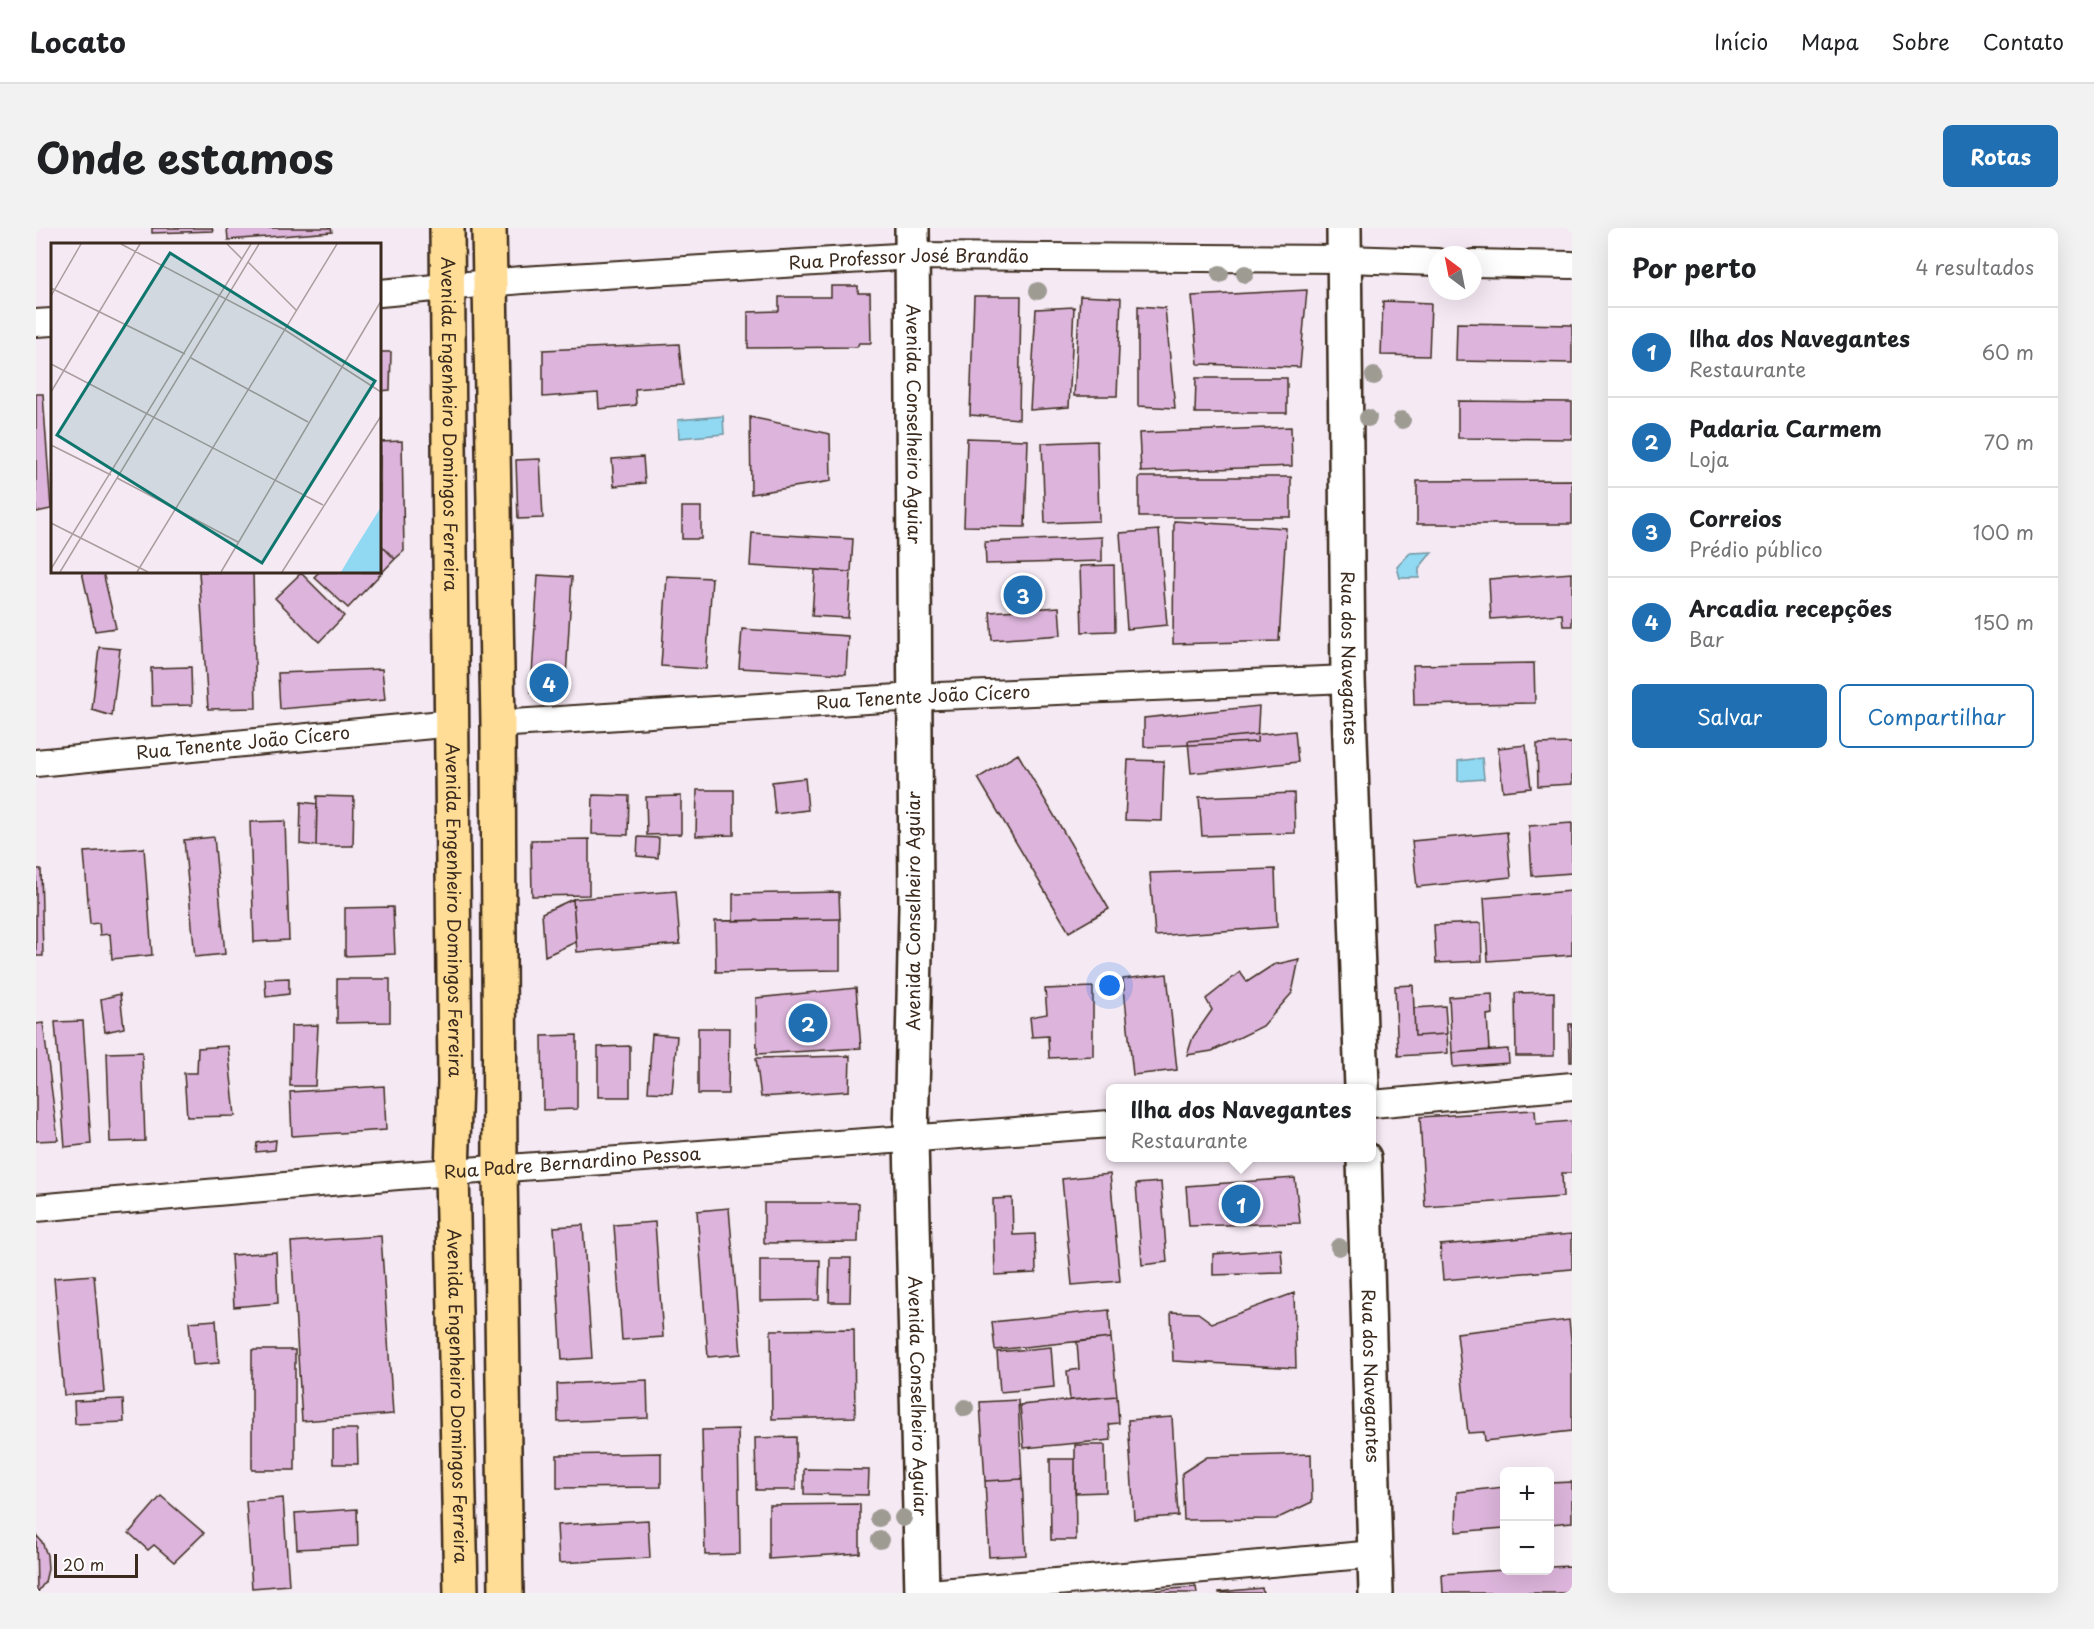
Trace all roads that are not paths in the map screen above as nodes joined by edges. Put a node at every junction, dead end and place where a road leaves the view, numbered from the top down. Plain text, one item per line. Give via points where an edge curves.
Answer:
1 (447, 228) edge
2 (489, 228) edge
3 (912, 242) edge
4 (1345, 244) edge
5 (1428, 260) edge
6 (1482, 263) edge
7 (1572, 265) edge
8 (491, 284) junction
9 (447, 288) junction
10 (381, 293) edge
11 (51, 322) edge
12 (36, 323) edge
13 (1348, 679) junction
14 (914, 697) junction
15 (453, 723) junction
16 (498, 724) junction
17 (36, 763) edge
18 (1362, 1084) edge
19 (1572, 1086) edge
20 (1376, 1104) edge
21 (1106, 1124) edge
22 (911, 1140) junction
23 (1364, 1162) edge
24 (500, 1169) junction
25 (452, 1172) junction
26 (36, 1208) edge
27 (1375, 1554) junction
28 (461, 1593) edge
29 (506, 1593) edge
30 (922, 1593) edge
31 (930, 1593) edge
32 (1376, 1593) edge

1 - 9 main road, Avenida Engenheiro Domingos Ferreira
2 - 8 main road
3 - 4 street, Rua Professor José Brandão
3 - 8 street, Rua Professor José Brandão
3 - 14 main road, Avenida Conselheiro Aguiar
4 - 5 street, Rua Professor José Brandão
4 - 13 main road, Rua dos Navegantes
6 - 7 street
8 - 9 street, Rua Professor José Brandão
8 - 16 main road
9 - 10 street, Rua Professor José Brandão
9 - 15 main road, Avenida Engenheiro Domingos Ferreira
11 - 12 street
13 - 14 street, Rua Tenente João Cícero
13 - 18 main road, Rua dos Navegantes
14 - 16 street, Rua Tenente João Cícero
14 - 22 main road, Avenida Conselheiro Aguiar via 916,907
15 - 17 street, Rua Tenente João Cícero
15 - 25 main road, Avenida Engenheiro Domingos Ferreira
16 - 24 main road
19 - 20 street
21 - 22 street, Rua Padre Bernardino Pessoa
22 - 24 street, Rua Padre Bernardino Pessoa
22 - 30 main road, Avenida Conselheiro Aguiar
23 - 27 main road, Rua dos Navegantes
24 - 25 street, Rua Padre Bernardino Pessoa
24 - 29 main road
25 - 26 street, Rua Padre Bernardino Pessoa
25 - 28 main road, Avenida Engenheiro Domingos Ferreira
27 - 31 street
27 - 32 main road, Rua dos Navegantes

